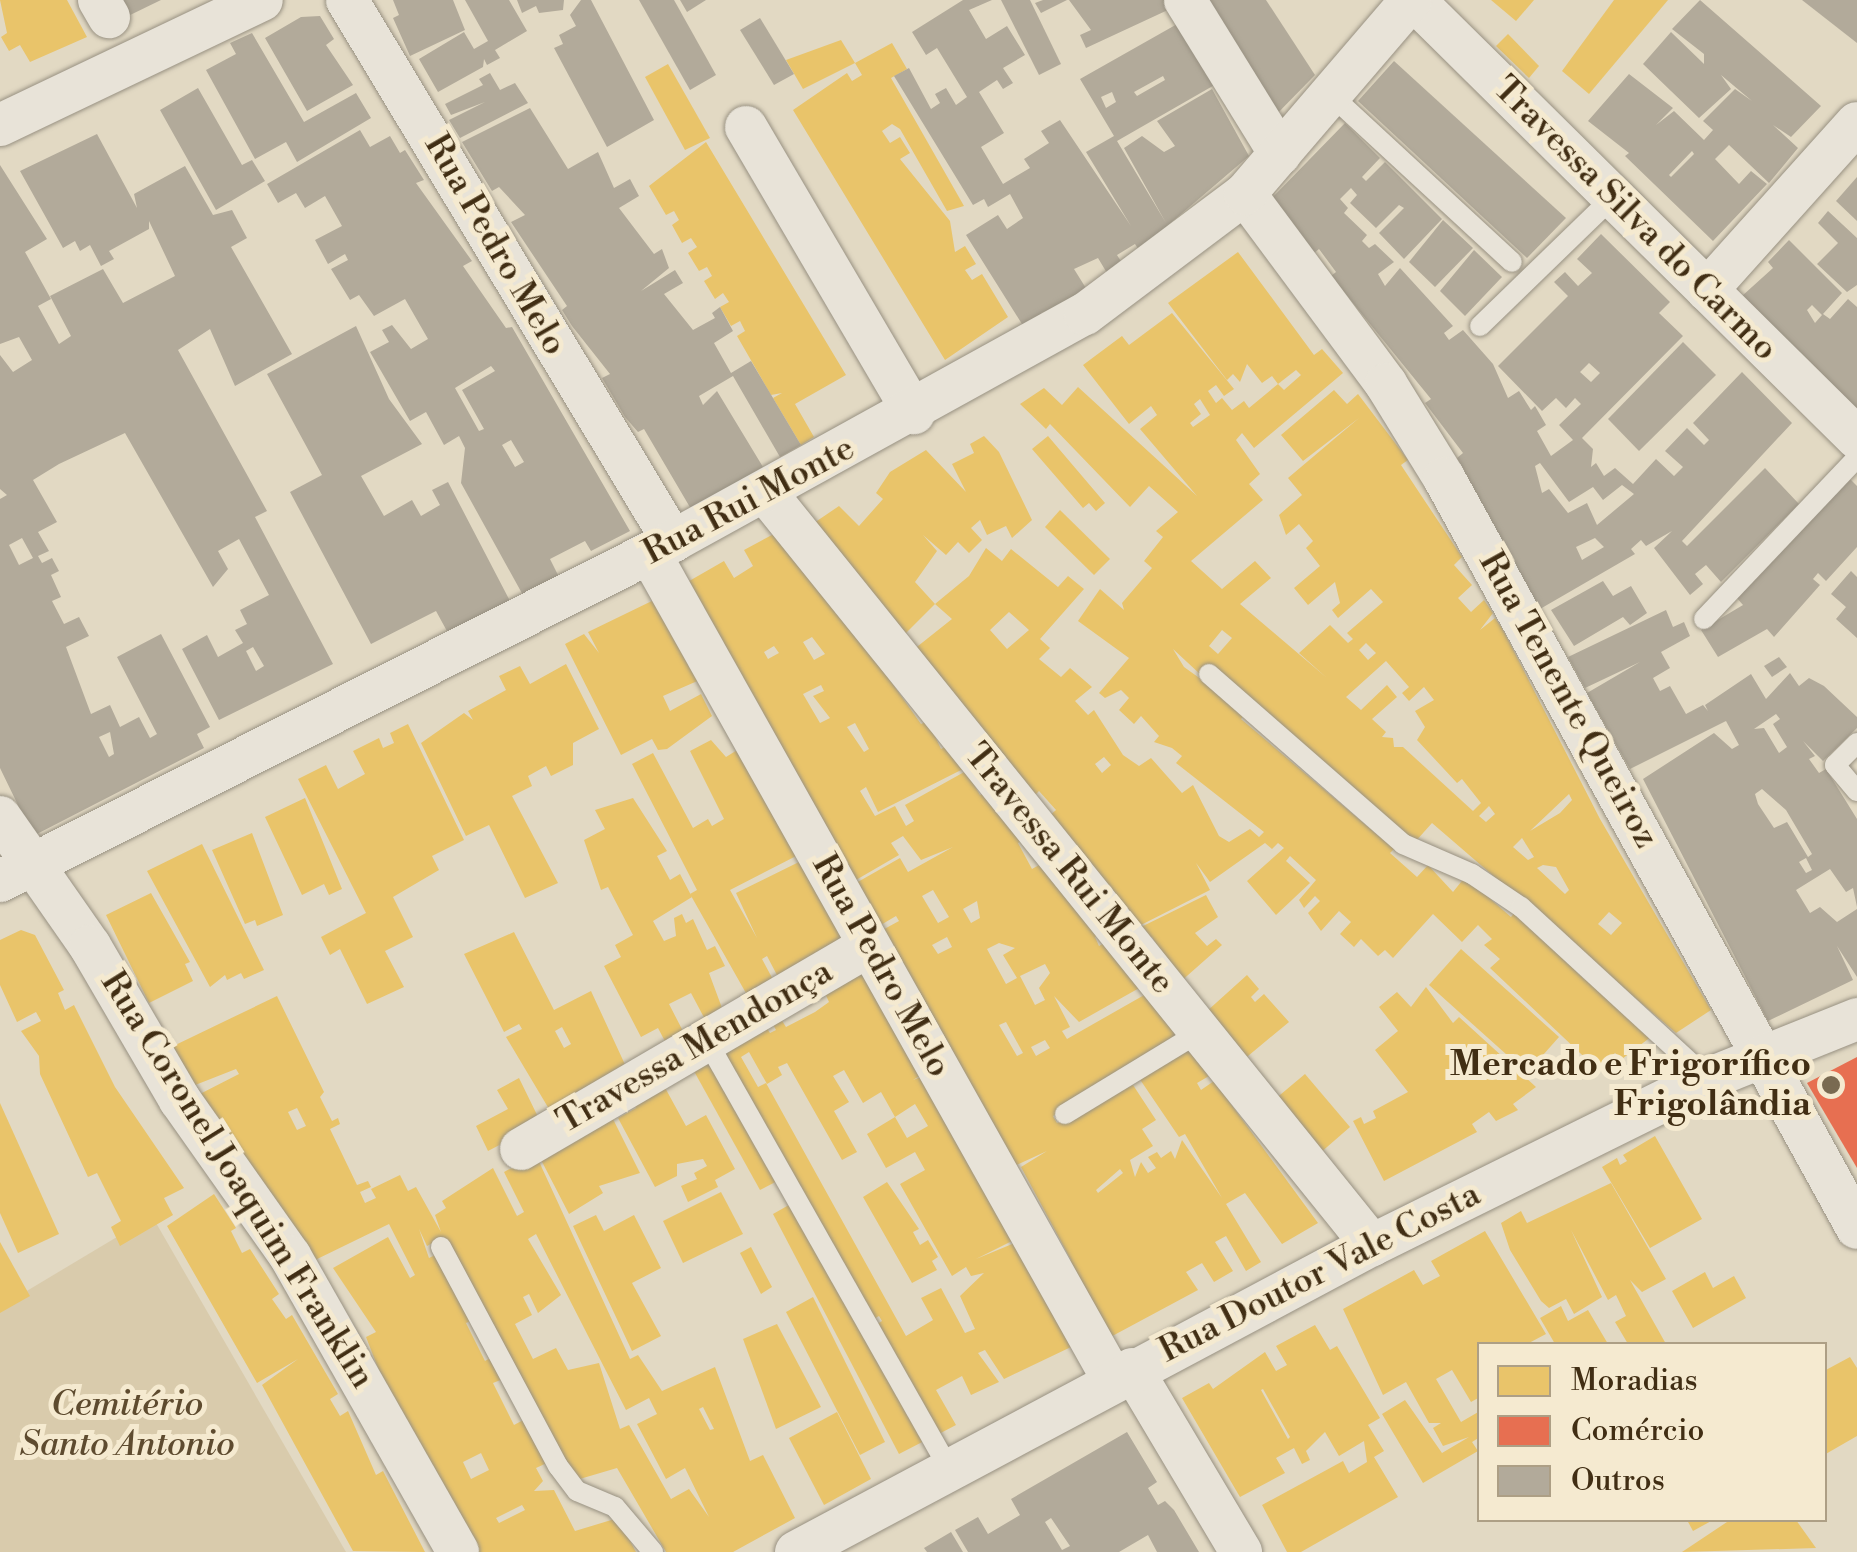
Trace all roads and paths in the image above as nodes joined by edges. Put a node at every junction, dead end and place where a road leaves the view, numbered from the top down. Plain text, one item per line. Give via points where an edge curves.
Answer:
1 (262, 0) edge
2 (347, 0) edge
3 (1185, 0) edge
4 (1412, 0) edge
5 (1331, 95) junction
6 (1857, 123) edge
7 (0, 126) edge
8 (746, 127) dead end
9 (1280, 154) junction
10 (1244, 194) junction
11 (1613, 197) junction
12 (1512, 262) dead end
13 (1707, 290) junction
14 (1480, 326) dead end
15 (914, 413) junction
16 (1857, 438) edge
17 (1857, 458) edge
18 (766, 493) junction
19 (661, 548) junction
20 (1704, 619) dead end
21 (1209, 674) dead end
22 (1857, 743) edge
23 (1857, 791) edge
24 (0, 817) edge
25 (17, 873) edge
26 (869, 946) junction
27 (1857, 1019) edge
28 (1200, 1032) junction
29 (706, 1041) junction
30 (1760, 1059) junction
31 (1708, 1079) junction
32 (1065, 1114) dead end
33 (521, 1149) dead end
34 (1857, 1228) edge
35 (1372, 1245) junction
36 (440, 1246) dead end
37 (1122, 1374) junction
38 (949, 1468) junction
39 (458, 1552) edge
40 (653, 1552) edge
41 (796, 1552) edge
42 (1240, 1552) edge

1 - 7 street
2 - 19 street, Rua Pedro Melo
3 - 9 street
4 - 5 street, Rua Rui Monte
4 - 11 street, Travessa Silva do Carmo
5 - 9 street, Rua Rui Monte
5 - 12 lane
6 - 13 street
8 - 15 street
9 - 10 street, Rua Rui Monte
10 - 15 street, Rua Rui Monte via 1085,314
10 - 30 street, Rua Tenente Queiroz via 1386,384 1444,478 1535,634
11 - 13 street, Travessa Silva do Carmo
11 - 14 lane
13 - 16 street, Travessa Silva do Carmo
15 - 18 street, Rua Rui Monte
17 - 20 lane
18 - 19 street, Rua Rui Monte
18 - 28 street, Travessa Rui Monte
19 - 25 street, Rua Rui Monte
19 - 26 street, Rua Pedro Melo
21 - 31 lane via 1404,844 1472,874 1520,907
22 - 23 lane via 1835,765
24 - 25 street, Rua Coronel Joaquim Franklin
25 - 39 street, Rua Coronel Joaquim Franklin via 320,1304
26 - 29 street, Travessa Mendonça
26 - 37 street, Rua Pedro Melo
27 - 30 street, Rua Doutor Vale Costa
28 - 32 lane
28 - 35 street, Travessa Rui Monte
29 - 33 street, Travessa Mendonça
29 - 38 lane
30 - 31 street, Rua Doutor Vale Costa
30 - 34 street, Rua Tenente Queiroz
31 - 35 street, Rua Doutor Vale Costa
35 - 37 street, Rua Doutor Vale Costa
36 - 40 lane via 558,1466 577,1491 616,1507
37 - 38 street, Rua Doutor Vale Costa
37 - 42 street, Rua Pedro Melo
38 - 41 street, Rua Doutor Vale Costa

